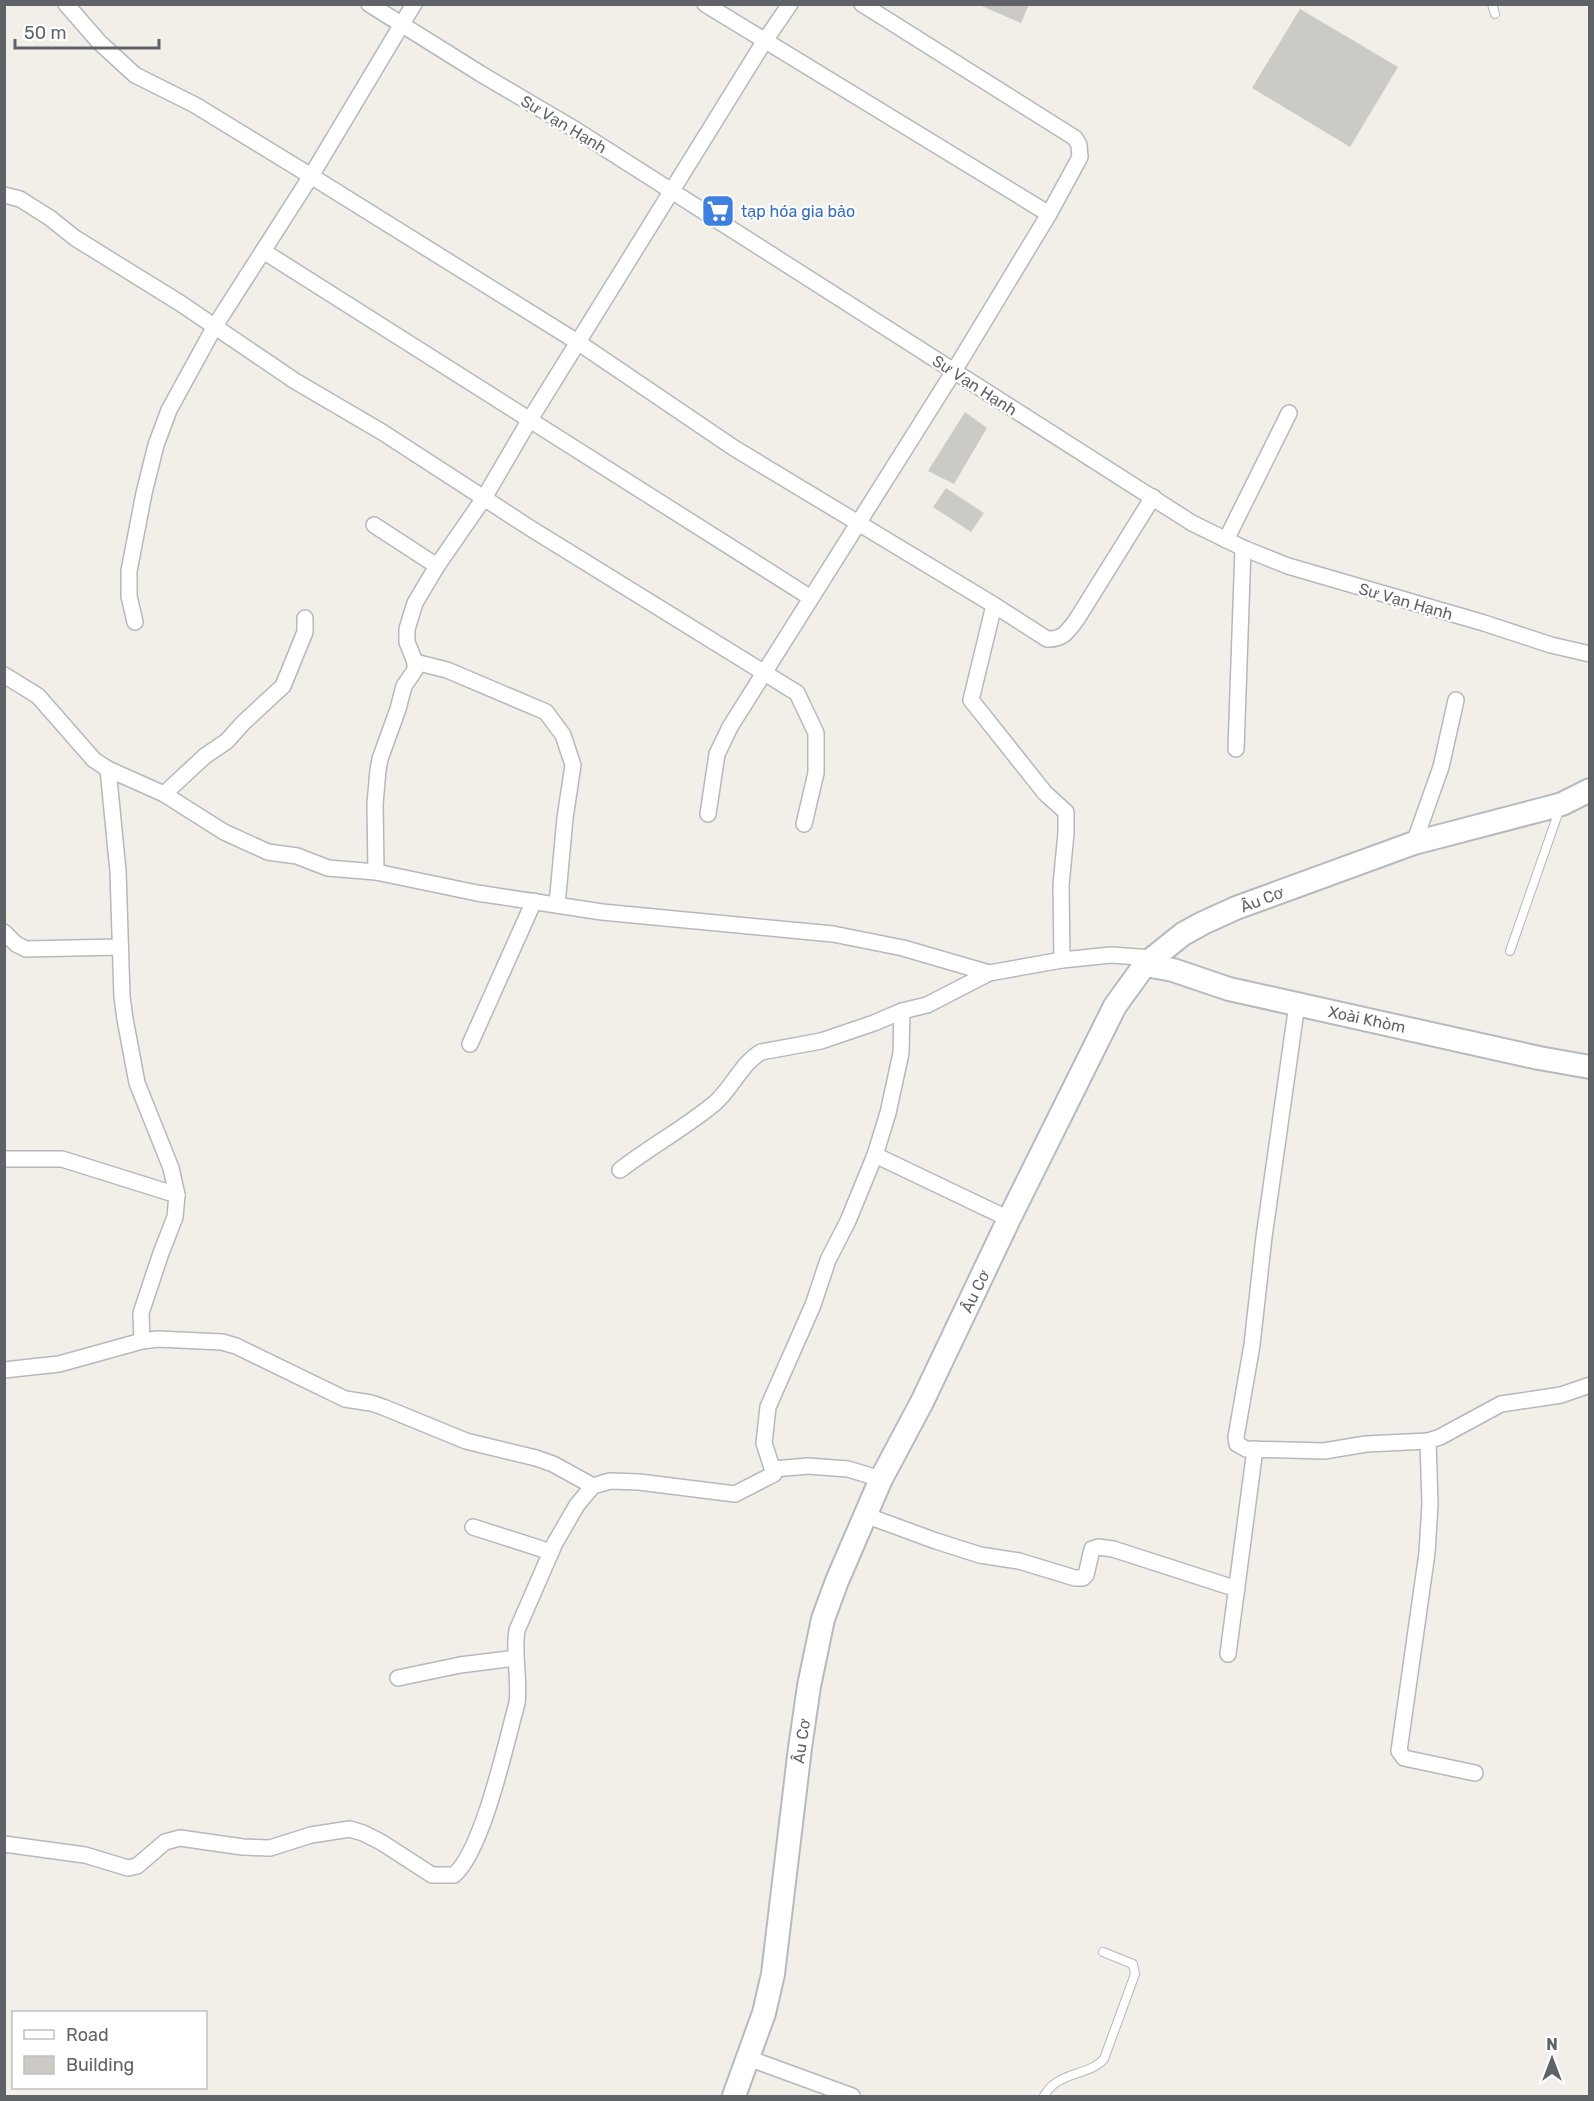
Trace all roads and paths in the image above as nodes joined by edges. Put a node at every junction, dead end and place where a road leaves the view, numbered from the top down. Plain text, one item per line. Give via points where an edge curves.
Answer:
1 (66, 4) edge
2 (369, 4) edge
3 (414, 4) edge
4 (705, 4) edge
5 (790, 4) edge
6 (862, 4) edge
7 (1492, 4) edge
8 (1495, 14) dead end
9 (401, 25) junction
10 (764, 42) junction
11 (311, 176) junction
12 (671, 192) junction
13 (4, 195) edge
14 (1049, 214) junction
15 (263, 251) junction
16 (215, 326) junction
17 (579, 343) junction
18 (954, 371) junction
19 (1289, 413) dead end
20 (529, 421) junction
21 (1153, 497) junction
22 (484, 498) junction
23 (857, 523) junction
24 (374, 525) dead end
25 (1226, 540) junction
26 (1243, 548) junction
27 (437, 566) junction
28 (811, 598) junction
29 (994, 605) junction
30 (305, 618) dead end
31 (135, 622) dead end
32 (1590, 654) edge
33 (415, 662) junction
34 (764, 674) junction
35 (4, 675) edge
36 (1456, 700) dead end
37 (1236, 749) dead end
38 (108, 769) junction
39 (1589, 790) edge
40 (164, 794) junction
41 (1562, 804) junction
42 (708, 814) dead end
43 (804, 824) dead end
44 (1414, 843) junction
45 (376, 872) junction
46 (534, 901) junction
47 (557, 905) junction
48 (4, 932) edge
49 (120, 947) junction
50 (1510, 951) dead end
51 (1062, 960) junction
52 (1150, 962) junction
53 (989, 973) junction
54 (1297, 1004) junction
55 (902, 1011) junction
56 (470, 1044) dead end
57 (1590, 1067) edge
58 (875, 1155) junction
59 (4, 1159) edge
60 (620, 1170) dead end
61 (177, 1195) junction
62 (1009, 1219) junction
63 (142, 1341) junction
64 (4, 1370) edge
65 (1590, 1385) edge
66 (1428, 1441) junction
67 (1255, 1449) junction
68 (774, 1469) junction
69 (881, 1479) junction
70 (593, 1486) junction
71 (866, 1515) junction
72 (473, 1527) dead end
73 (551, 1552) junction
74 (1237, 1589) junction
75 (1228, 1654) dead end
76 (516, 1658) junction
77 (398, 1678) dead end
78 (1475, 1773) dead end
79 (4, 1844) edge
80 (1103, 1952) dead end
81 (748, 2058) junction
82 (734, 2097) edge
83 (852, 2097) edge
84 (1044, 2097) edge

1 - 11 street via 135,75 195,105
2 - 9 street, Sư Vạn Hạnh
3 - 9 street
4 - 10 street
5 - 10 street
6 - 14 street via 1075,138 1080,157
7 - 8 lane
9 - 11 street
9 - 12 street, Sư Vạn Hạnh
10 - 12 street
10 - 14 street
11 - 15 street
11 - 17 street
12 - 17 street
12 - 18 street, Sư Vạn Hạnh
13 - 16 street via 20,199 102,256
14 - 18 street
15 - 16 street
15 - 20 street
16 - 22 street via 295,381
16 - 31 street via 169,410 156,445 129,571
17 - 20 street
17 - 23 street via 734,448
18 - 21 street, Sư Vạn Hạnh
18 - 23 street
19 - 25 street
20 - 22 street
20 - 28 street
21 - 25 street, Sư Vạn Hạnh
21 - 29 street via 1065,635 1047,639
22 - 27 street
22 - 34 street
23 - 28 street
23 - 29 street
24 - 27 street
25 - 26 street, Sư Vạn Hạnh
26 - 32 street, Sư Vạn Hạnh via 1288,566
26 - 37 street
27 - 33 street via 408,622 407,642
28 - 34 street
29 - 51 street via 971,700 1065,813
30 - 40 street via 305,632 283,686 227,741
33 - 45 street via 380,759 375,804
33 - 47 street via 447,670 546,712 563,735 573,765
34 - 42 street via 717,754
34 - 43 street via 797,693 816,734 816,773
35 - 38 street via 38,696 81,747
36 - 44 street via 1441,767
38 - 40 street
38 - 49 street via 118,871
39 - 41 main road, Âu Cơ
40 - 45 street via 261,850 297,856 328,868
41 - 44 main road, Âu Cơ
41 - 50 lane
44 - 52 main road, Âu Cơ via 1236,908 1183,934
45 - 46 street
46 - 47 street
46 - 56 street
47 - 53 street via 833,934 903,948
48 - 49 street via 26,949
49 - 61 street via 122,997 137,1083 171,1168
51 - 52 street via 1111,955
51 - 53 street
52 - 54 main road, Xoài Khòm via 1219,987
52 - 62 main road, Âu Cơ via 1115,1006
53 - 55 street via 927,1005
54 - 57 main road, Xoài Khòm
54 - 67 street via 1252,1345 1236,1437 1241,1447
55 - 58 street via 901,1053
55 - 60 street via 821,1041 761,1052 696,1119
58 - 62 street
58 - 68 street via 768,1407 764,1443
59 - 61 street via 62,1159
61 - 63 street via 175,1217 141,1312
62 - 69 main road, Âu Cơ
63 - 64 street via 59,1364
63 - 70 street via 178,1338 236,1346 345,1399 383,1407 466,1441 536,1458
65 - 66 street via 1561,1395 1501,1404
66 - 67 street via 1324,1451
66 - 78 street via 1427,1552 1399,1751 1404,1758
67 - 74 street
68 - 69 street via 849,1469
68 - 70 street via 772,1477 735,1494 639,1482 610,1481
69 - 71 main road, Âu Cơ
70 - 73 street via 577,1505
71 - 74 street via 969,1552 1019,1561 1075,1578 1086,1575 1092,1549 1098,1547
71 - 81 main road, Âu Cơ via 837,1581 818,1640 800,1748 773,1974
72 - 73 street
73 - 76 street via 518,1630
74 - 75 street
76 - 77 street
76 - 79 street via 517,1703 494,1787 469,1856 454,1875 432,1875 381,1842 351,1829 311,1835 270,1848 180,1838 165,1842 137,1866 128,1868 85,1855
80 - 84 lane via 1133,1964 1135,1974 1104,2059 1096,2067 1053,2085
81 - 82 main road, Âu Cơ
81 - 83 street

